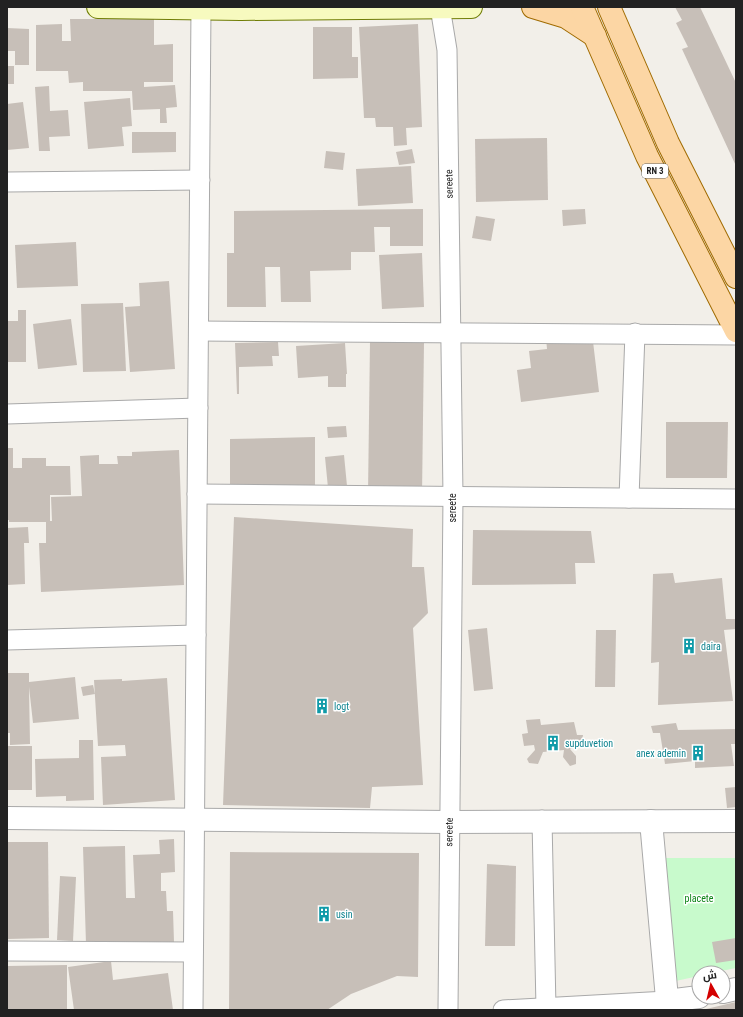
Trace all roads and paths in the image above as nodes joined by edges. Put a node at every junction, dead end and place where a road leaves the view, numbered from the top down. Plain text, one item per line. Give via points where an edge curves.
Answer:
1 (98, 7) edge
2 (471, 7) edge
3 (533, 7) edge
4 (582, 7) edge
5 (609, 7) edge
6 (201, 8) junction
7 (441, 8) edge
8 (596, 37) junction
9 (200, 180) junction
10 (7, 182) edge
11 (736, 277) edge
12 (199, 331) junction
13 (452, 331) junction
14 (736, 331) edge
15 (635, 334) junction
16 (736, 335) edge
17 (198, 408) junction
18 (7, 414) edge
19 (197, 494) junction
20 (453, 496) junction
21 (629, 498) junction
22 (736, 499) edge
23 (196, 634) junction
24 (7, 640) edge
25 (7, 818) edge
26 (194, 819) junction
27 (542, 820) junction
28 (651, 821) junction
29 (736, 821) edge
30 (449, 822) junction
31 (7, 951) edge
32 (193, 952) junction
33 (691, 999) edge
34 (668, 1005) edge
35 (546, 1008) junction
36 (193, 1010) edge
37 (448, 1010) edge
38 (503, 1010) edge

1 - 6 main road
2 - 7 main road
3 - 8 main road via 566,17
4 - 8 main road, RN 3
5 - 11 main road, RN 3 via 668,143
6 - 7 main road
6 - 9 street
7 - 13 street, sereete via 447,50
8 - 14 main road, RN 3 via 647,156
9 - 10 street
9 - 12 street
12 - 13 street
12 - 17 street
13 - 15 street
13 - 20 street, sereete
15 - 16 street
15 - 21 street
17 - 18 street
17 - 19 street
19 - 20 street
19 - 23 street
20 - 21 street
20 - 30 street, sereete
21 - 22 street
23 - 24 street
23 - 26 street
25 - 26 street
26 - 30 street
26 - 32 street
27 - 28 street
27 - 30 street
27 - 35 street
28 - 29 street
28 - 34 street
30 - 37 street, sereete
31 - 32 street
32 - 36 street
33 - 34 street
34 - 35 street
35 - 38 street

